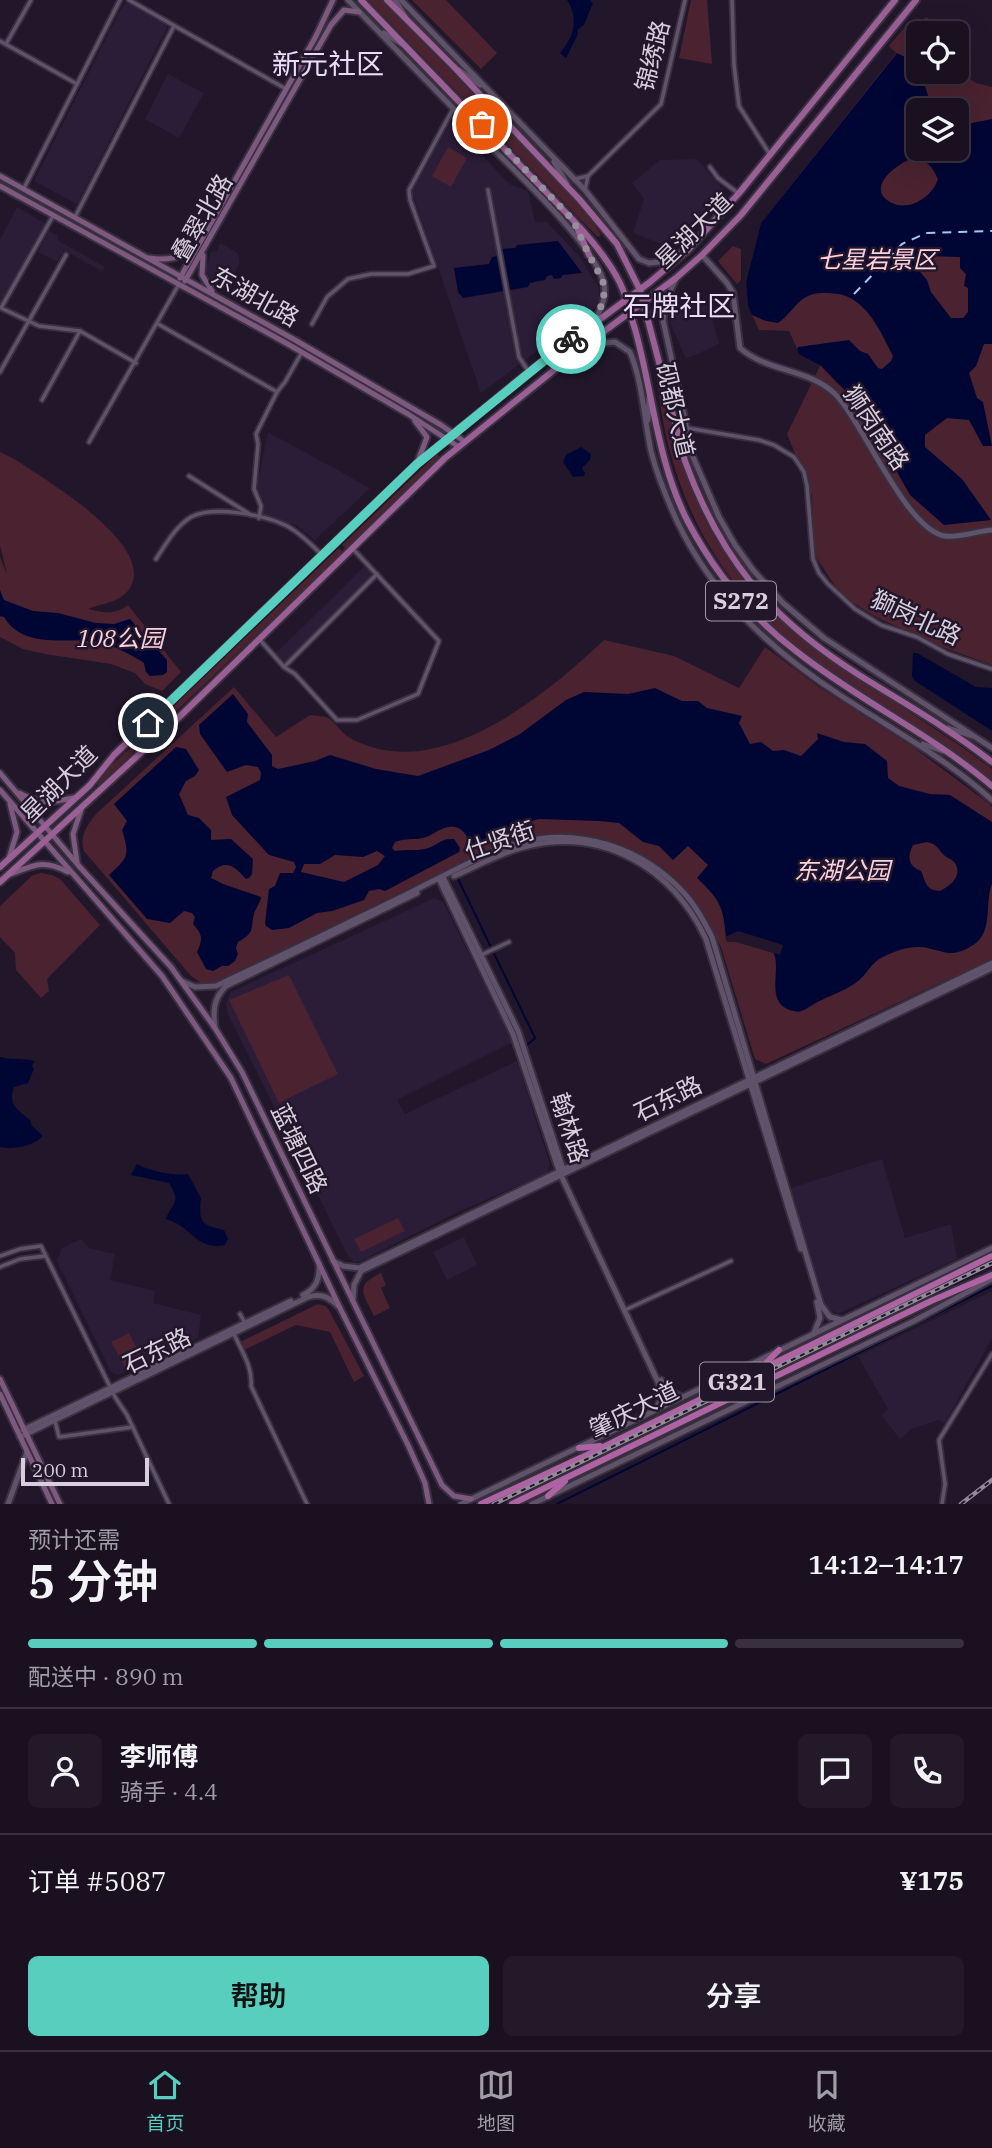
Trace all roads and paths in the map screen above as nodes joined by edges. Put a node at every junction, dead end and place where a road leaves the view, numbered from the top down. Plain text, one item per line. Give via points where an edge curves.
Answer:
1 (31, 0) edge
2 (120, 0) edge
3 (129, 0) edge
4 (332, 0) edge
5 (348, 0) edge
6 (362, 0) edge
7 (387, 0) edge
8 (395, 0) edge
9 (401, 0) edge
10 (685, 0) edge
11 (732, 0) edge
12 (888, 0) edge
13 (895, 0) edge
14 (916, 0) edge
15 (359, 12) junction
16 (884, 13) junction
17 (325, 18) junction
18 (331, 25) junction
19 (411, 25) junction
20 (173, 26) junction
21 (375, 27) junction
22 (0, 41) edge
23 (6, 44) junction
24 (409, 49) junction
25 (843, 64) junction
26 (453, 66) junction
27 (855, 74) junction
28 (77, 84) junction
29 (286, 89) junction
30 (491, 93) junction
31 (453, 109) junction
32 (546, 151) junction
33 (770, 154) junction
34 (710, 167) dead end
35 (0, 176) edge
36 (589, 176) junction
37 (575, 179) junction
38 (526, 182) junction
39 (0, 186) edge
40 (23, 189) junction
41 (570, 189) junction
42 (488, 190) dead end
43 (585, 190) junction
44 (738, 194) junction
45 (555, 200) junction
46 (53, 215) junction
47 (75, 218) junction
48 (573, 220) junction
49 (607, 231) junction
50 (594, 243) junction
51 (198, 245) junction
52 (205, 249) junction
53 (689, 249) junction
54 (66, 255) dead end
55 (589, 255) junction
56 (700, 257) junction
57 (146, 258) junction
58 (184, 278) junction
59 (676, 278) junction
60 (179, 284) junction
61 (202, 288) junction
62 (640, 290) junction
63 (198, 295) junction
64 (215, 295) junction
65 (626, 299) junction
66 (644, 303) junction
67 (630, 313) junction
68 (595, 321) junction
69 (29, 322) junction
70 (158, 324) junction
71 (312, 324) dead end
72 (80, 331) junction
73 (569, 341) junction
74 (588, 344) junction
75 (579, 350) junction
76 (302, 352) junction
77 (136, 363) junction
78 (662, 368) junction
79 (0, 372) edge
80 (529, 372) junction
81 (648, 375) junction
82 (649, 388) junction
83 (277, 392) junction
84 (42, 400) dead end
85 (680, 402) junction
86 (410, 411) junction
87 (648, 428) junction
88 (687, 428) junction
89 (453, 433) junction
90 (447, 438) junction
91 (89, 442) dead end
92 (462, 445) junction
93 (693, 457) junction
94 (417, 464) junction
95 (189, 476) dead end
96 (694, 487) junction
97 (229, 500) junction
98 (227, 511) junction
99 (258, 517) junction
100 (992, 530) edge
101 (354, 549) junction
102 (323, 556) junction
103 (156, 559) dead end
104 (377, 574) junction
105 (260, 640) junction
106 (284, 667) junction
107 (992, 669) edge
108 (943, 726) junction
109 (981, 739) junction
110 (913, 741) junction
111 (992, 748) edge
112 (951, 754) junction
113 (992, 762) edge
114 (0, 772) edge
115 (90, 785) junction
116 (992, 786) edge
117 (0, 790) edge
118 (16, 791) junction
119 (98, 793) junction
120 (77, 797) junction
121 (992, 800) edge
122 (9, 801) junction
123 (81, 810) junction
124 (45, 826) junction
125 (37, 833) junction
126 (52, 834) junction
127 (44, 841) junction
128 (9, 858) junction
129 (78, 865) junction
130 (0, 867) edge
131 (71, 873) junction
132 (2, 879) edge
133 (442, 879) junction
134 (148, 941) junction
135 (509, 942) dead end
136 (138, 950) junction
137 (482, 955) junction
138 (992, 965) edge
139 (182, 981) junction
140 (215, 1028) junction
141 (242, 1072) junction
142 (231, 1077) junction
143 (751, 1081) junction
144 (562, 1173) junction
145 (304, 1199) junction
146 (292, 1205) junction
147 (992, 1248) edge
148 (0, 1256) edge
149 (46, 1256) junction
150 (992, 1256) edge
151 (333, 1261) junction
152 (731, 1261) dead end
153 (318, 1263) junction
154 (0, 1267) edge
155 (360, 1269) junction
156 (992, 1277) edge
157 (353, 1304) junction
158 (340, 1308) junction
159 (626, 1309) junction
160 (240, 1314) dead end
161 (842, 1320) junction
162 (245, 1323) junction
163 (814, 1333) junction
164 (234, 1334) junction
165 (779, 1350) junction
166 (992, 1354) edge
167 (758, 1371) junction
168 (0, 1379) edge
169 (663, 1388) junction
170 (111, 1390) junction
171 (0, 1394) edge
172 (682, 1397) junction
173 (655, 1410) junction
174 (55, 1420) junction
175 (133, 1427) junction
176 (22, 1433) junction
177 (422, 1443) junction
178 (606, 1446) junction
179 (409, 1447) junction
180 (579, 1448) junction
181 (27, 1452) junction
182 (574, 1474) junction
183 (548, 1496) junction
184 (471, 1499) junction
185 (8, 1504) edge
186 (52, 1504) edge
187 (60, 1504) edge
188 (169, 1504) edge
189 (307, 1504) edge
190 (429, 1504) edge
191 (461, 1504) edge
192 (481, 1504) edge
193 (512, 1504) edge
194 (532, 1504) edge
195 (942, 1504) edge

1 - 23 street
2 - 28 street
3 - 20 street
4 - 17 main road, 叠翠北路
5 - 15 street
6 - 24 main road, 砚都大道 / S272
7 - 19 main road, 砚都大道 / S272
8 - 19 street
9 - 30 street
10 - 36 street, 锦绣路 via 661,104
11 - 33 street via 739,106
12 - 16 main road
13 - 16 main road, 星湖大道
14 - 27 main road, 星湖大道
15 - 18 main road via 344,10
15 - 21 street
16 - 25 main road, 星湖大道
17 - 18 main road via 331,19
17 - 29 main road, 叠翠北路
18 - 52 main road, 叠翠北路
19 - 26 main road, 砚都大道 / S272
20 - 29 street
20 - 47 street
21 - 24 street
21 - 31 street
22 - 23 street
23 - 28 street
24 - 45 main road, 砚都大道 / S272
25 - 27 main road
25 - 33 main road, 星湖大道
26 - 30 street
26 - 41 main road, 砚都大道 / S272
27 - 56 main road, 星湖大道 via 741,215
28 - 40 street
29 - 51 main road, 叠翠北路
30 - 32 street
31 - 38 street
31 - 71 street via 409,190 434,266 408,274 348,279 327,297
32 - 37 street
32 - 41 street
33 - 44 main road, 星湖大道
34 - 44 street
35 - 40 main road, 东湖北路
36 - 37 street
36 - 43 street
37 - 43 street
38 - 45 street
38 - 55 street
39 - 46 main road, 东湖北路
40 - 47 main road, 东湖北路
41 - 49 main road, 砚都大道 / S272
42 - 80 street via 519,357
43 - 53 street via 639,259 660,262
44 - 53 main road, 星湖大道
45 - 48 main road, 砚都大道 / S272
46 - 60 main road, 东湖北路
46 - 69 street via 1,308
47 - 57 main road, 东湖北路
48 - 50 main road, 砚都大道 / S272
48 - 55 main road
49 - 50 main road
49 - 62 main road, 砚都大道 / S272
50 - 65 main road, 砚都大道 / S272
51 - 52 main road
51 - 57 main road via 172,259
51 - 58 main road, 叠翠北路
52 - 58 main road, 叠翠北路
52 - 64 main road via 202,275
53 - 56 main road via 690,256
53 - 62 main road, 星湖大道
54 - 69 street
55 - 68 street via 604,288
56 - 59 main road, 星湖大道
56 - 100 street, 狮岗南路 via 733,293 740,348 756,359 816,381 836,395 902,500 917,516 947,536
57 - 58 main road, 东湖北路
58 - 60 main road, 叠翠北路
58 - 61 main road, 东湖北路
59 - 66 main road, 星湖大道
59 - 85 street via 663,320
60 - 63 main road, 东湖北路
60 - 70 street
61 - 63 main road
61 - 64 main road, 东湖北路
62 - 65 main road, 星湖大道
62 - 66 main road, 砚都大道 / S272
63 - 76 main road, 东湖北路
64 - 86 main road, 东湖北路
65 - 67 main road, 砚都大道 / S272
65 - 68 main road, 星湖大道
66 - 67 main road, 星湖大道
66 - 78 main road, 砚都大道 / S272
67 - 74 main road, 星湖大道
67 - 81 main road, 砚都大道 / S272
68 - 73 main road, 星湖大道
69 - 72 street
69 - 79 street
70 - 77 street
70 - 83 street
72 - 77 street
72 - 84 street
73 - 75 main road
73 - 80 main road, 星湖大道
74 - 75 main road, 星湖大道
74 - 87 street via 615,342 630,352
75 - 92 main road, 星湖大道
76 - 83 street
76 - 86 main road, 东湖北路
77 - 91 street
78 - 81 main road
78 - 85 street
78 - 96 main road, 砚都大道 / S272
80 - 89 main road, 星湖大道
81 - 82 main road, 砚都大道 / S272
82 - 87 street
82 - 112 main road, 砚都大道 / S272 via 677,496 705,552 738,597 808,661
83 - 99 street via 256,434
85 - 88 street
86 - 89 main road, 东湖北路
86 - 90 main road, 东湖北路
86 - 94 main road via 427,437
87 - 110 street via 651,451 678,523 736,611 801,668
88 - 93 street
88 - 107 street, 獅岗北路 via 758,440 794,457 807,486 813,559 828,584 881,625
89 - 90 main road, 星湖大道
89 - 92 main road, 东湖北路
90 - 92 main road, 东湖北路
90 - 94 main road, 星湖大道
92 - 101 main road, 星湖大道
93 - 96 street
93 - 109 street via 735,545 783,603 854,660
94 - 102 main road, 星湖大道
95 - 97 street
96 - 108 main road, 砚都大道 / S272 via 725,548 773,608 833,657
97 - 98 street
97 - 99 street
98 - 99 street
98 - 103 street via 187,520
99 - 102 street via 286,526
101 - 104 street
101 - 105 main road, 星湖大道
102 - 115 main road, 星湖大道 via 114,755
104 - 106 street
104 - 106 street via 439,641 418,694 357,720 337,720
105 - 106 street
105 - 119 main road, 星湖大道
108 - 109 street
108 - 113 main road, 砚都大道 / S272
109 - 111 street
110 - 112 street
110 - 121 street
112 - 116 main road, 砚都大道 / S272
114 - 118 main road, 蓝塘四路
115 - 119 main road
115 - 120 main road, 星湖大道
117 - 122 main road, 蓝塘四路
118 - 120 main road via 50,803
118 - 124 main road, 蓝塘四路
119 - 123 main road, 星湖大道
120 - 124 main road, 星湖大道
122 - 125 main road, 蓝塘四路
122 - 128 main road via 17,832
123 - 126 main road, 星湖大道
123 - 129 main road via 73,834
124 - 125 main road, 星湖大道
124 - 126 main road, 蓝塘四路
125 - 127 main road, 蓝塘四路
125 - 128 main road, 星湖大道
126 - 127 main road, 星湖大道
126 - 129 main road, 蓝塘四路
127 - 131 main road, 蓝塘四路
127 - 132 main road, 星湖大道
128 - 130 main road, 星湖大道
129 - 134 main road, 蓝塘四路
131 - 132 main road via 39,863
131 - 136 main road, 蓝塘四路
133 - 137 street, 翰林路
133 - 139 street via 216,986
133 - 140 street, 仕贤街 via 226,986 215,1000
133 - 143 street, 仕贤街 via 523,847 546,843 602,847 650,869 695,915
134 - 136 main road via 140,938
134 - 139 main road, 蓝塘四路
135 - 137 street
136 - 142 main road, 蓝塘四路 via 162,976
137 - 144 street, 翰林路
138 - 143 street, 石东路
139 - 140 main road, 蓝塘四路
140 - 141 main road, 蓝塘四路
141 - 142 main road
141 - 145 main road, 蓝塘四路
142 - 146 main road, 蓝塘四路
143 - 144 street, 石东路
143 - 161 street via 821,1305 830,1317
143 - 163 street via 818,1307 820,1318
144 - 155 street, 石东路
144 - 159 street, 翰林路
145 - 146 main road
145 - 151 main road, 蓝塘四路
146 - 153 main road, 蓝塘四路
147 - 161 street
148 - 149 street via 41,1246
149 - 154 street
149 - 170 street
150 - 167 highway, 肇庆大道 / G321
151 - 155 street
151 - 157 main road, 蓝塘四路
152 - 159 street
153 - 158 main road, 蓝塘四路
153 - 162 street, 石东路 via 318,1280 308,1293
155 - 157 street
156 - 182 highway, 肇庆大道 / G321 via 931,1301
156 - 183 street via 914,1321
157 - 177 main road, 蓝塘四路
158 - 164 street, 石东路 via 315,1295
158 - 179 main road, 蓝塘四路
159 - 169 street, 翰林路
160 - 162 street
161 - 163 street
162 - 170 street, 石东路
163 - 165 street
164 - 170 street, 石东路
164 - 189 street via 252,1376 251,1386
165 - 167 highway
165 - 172 street
166 - 195 street via 939,1440 945,1484
167 - 178 highway, 肇庆大道 / G321
168 - 176 main road
169 - 172 street
169 - 173 street
170 - 174 street, 石东路
170 - 175 street
170 - 176 street, 石东路
171 - 176 main road
172 - 173 street
173 - 180 street
174 - 175 street via 59,1437
174 - 176 street, 石东路
175 - 188 street
176 - 181 main road
176 - 187 main road
177 - 179 main road via 415,1450
177 - 184 main road, 蓝塘四路 via 445,1489
178 - 180 highway
178 - 192 highway, 肇庆大道 / G321
179 - 190 main road, 蓝塘四路
180 - 184 street
181 - 185 street
181 - 186 main road
182 - 183 highway
182 - 193 highway, 肇庆大道 / G321
183 - 194 street
184 - 191 street

